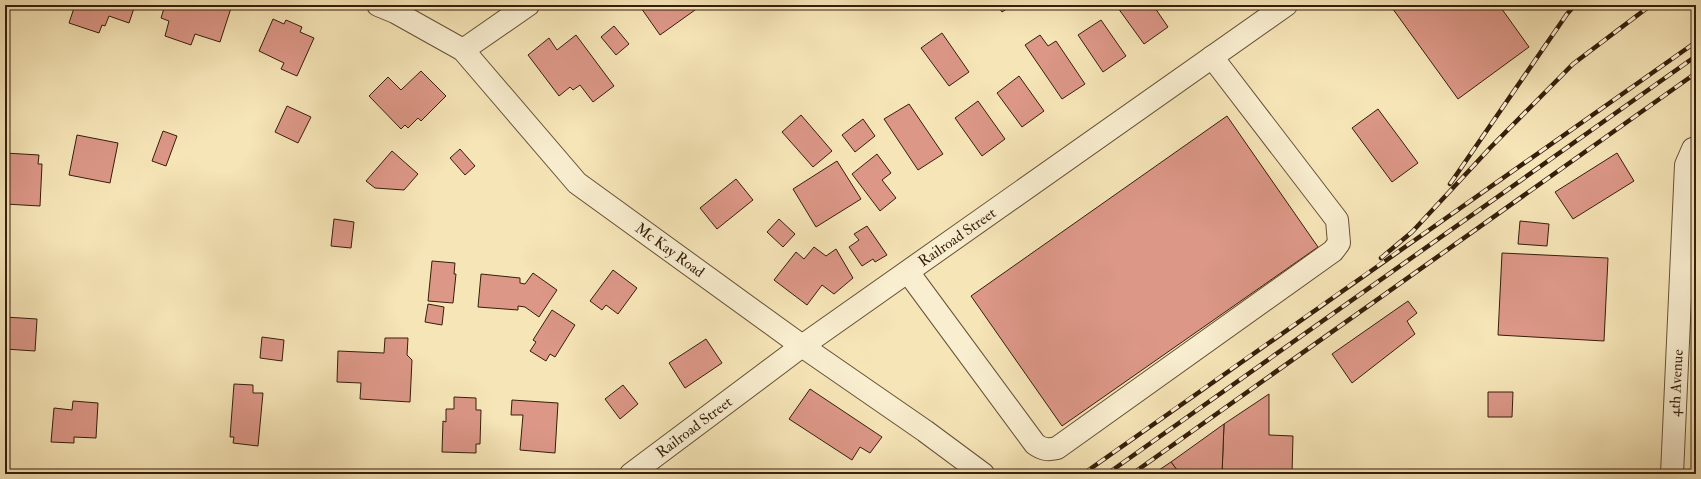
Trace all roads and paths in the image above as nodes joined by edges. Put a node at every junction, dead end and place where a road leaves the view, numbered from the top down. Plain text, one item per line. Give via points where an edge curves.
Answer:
1 (378, 5) edge
2 (528, 5) edge
3 (1286, 5) edge
4 (464, 50) junction
5 (1212, 58) junction
6 (1694, 148) edge
7 (908, 272) junction
8 (802, 346) junction
9 (631, 474) edge
10 (983, 474) edge
11 (1672, 474) edge

1 - 4 street, Mc Kay Road
2 - 4 street
3 - 5 street, Railroad Street
4 - 8 street, Mc Kay Road via 577,183
5 - 7 street, Railroad Street
5 - 7 street via 1337,220 1339,243 1333,251 1057,448 1042,449 1035,444
6 - 11 street, 4th Avenue via 1686,165
7 - 8 street, Railroad Street
8 - 9 street, Railroad Street
8 - 10 street, Mc Kay Road via 925,430

